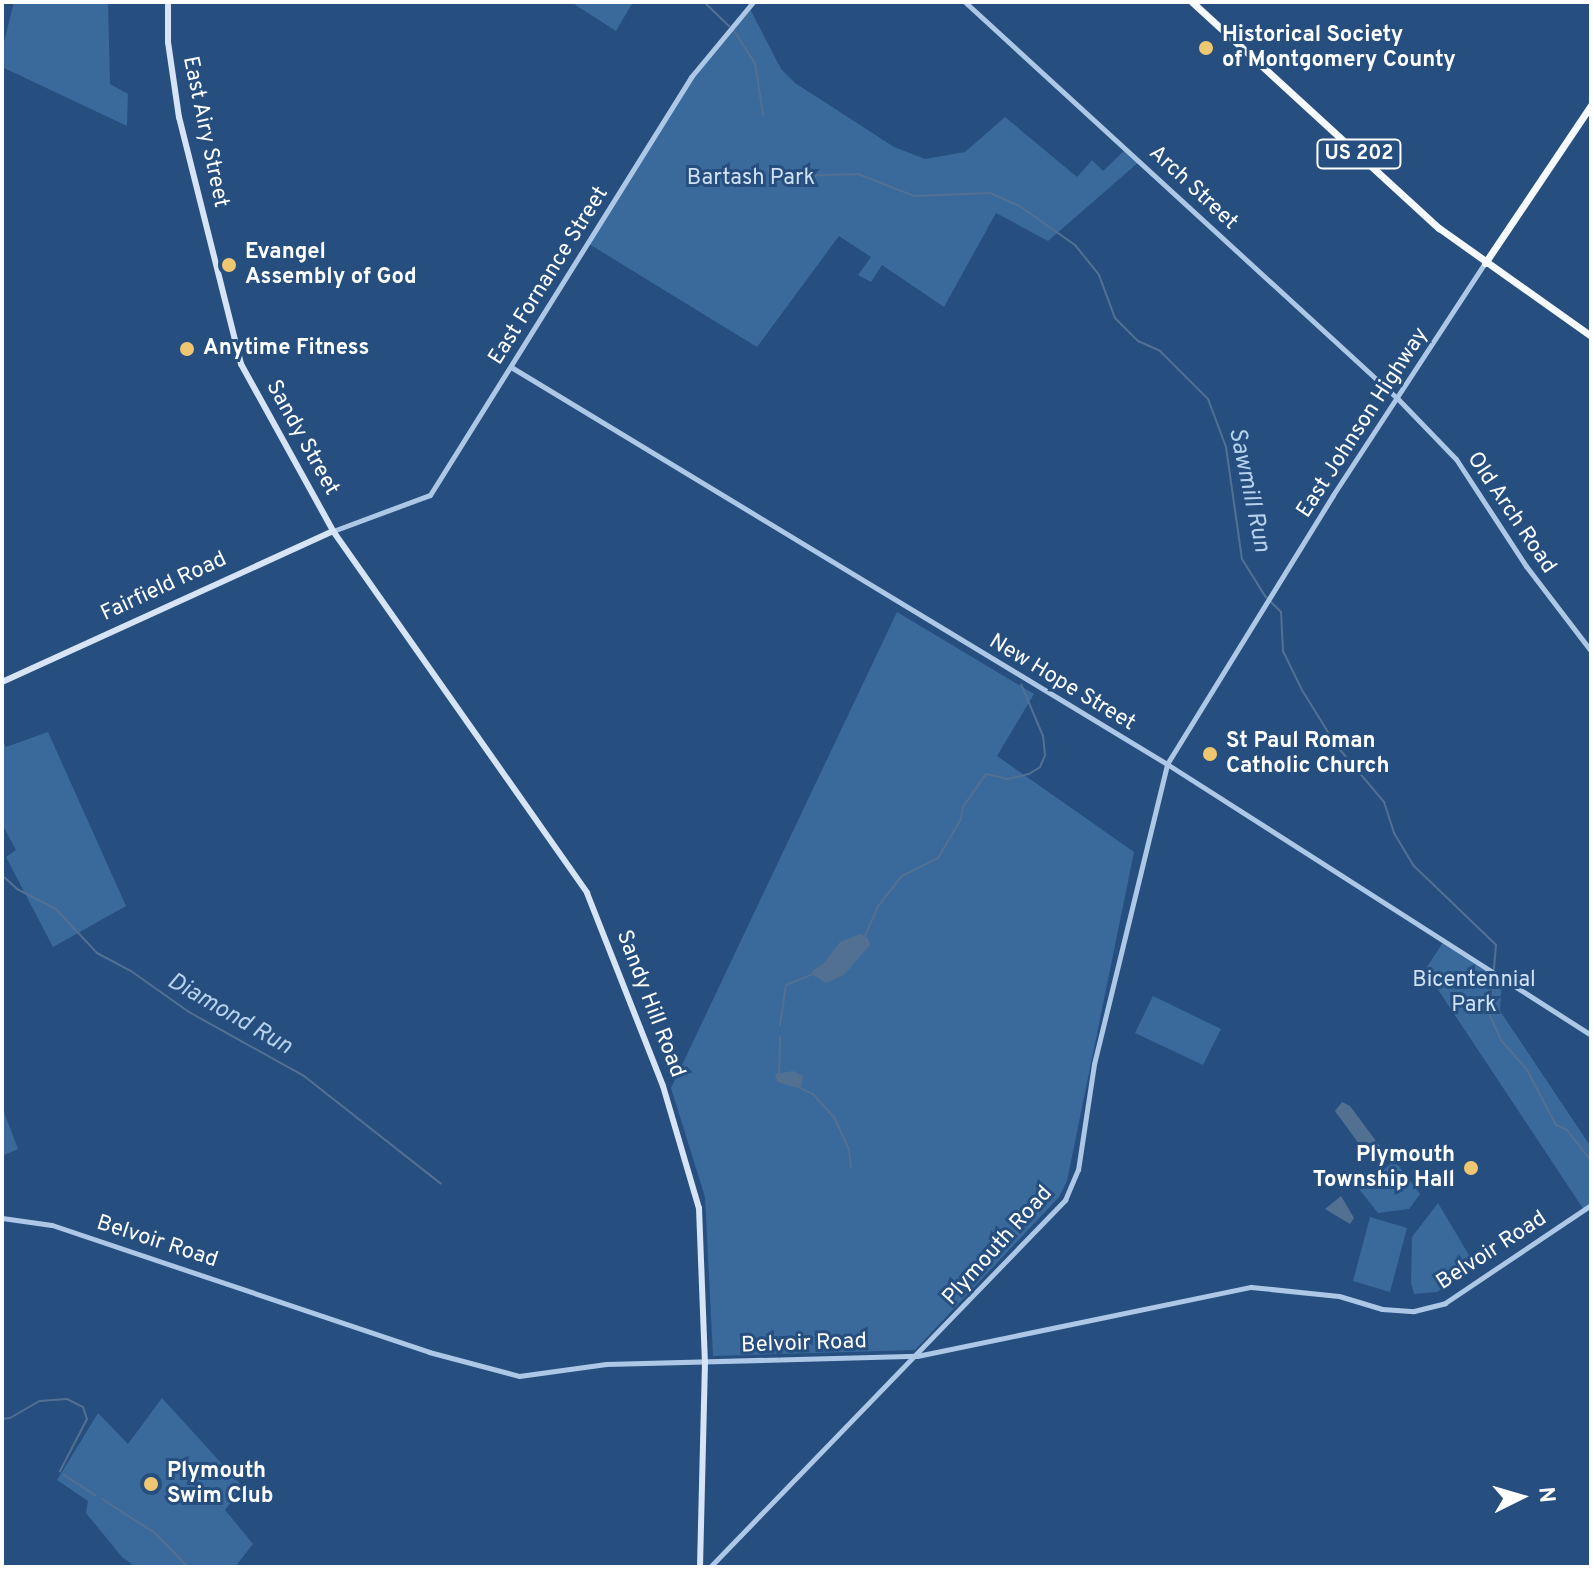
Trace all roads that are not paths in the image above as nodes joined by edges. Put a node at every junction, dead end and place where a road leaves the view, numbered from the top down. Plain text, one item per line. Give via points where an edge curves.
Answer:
1 (168, 2) edge
2 (753, 2) edge
3 (965, 2) edge
4 (1192, 2) edge
5 (1591, 105) edge
6 (1485, 263) junction
7 (227, 315) joint
8 (1591, 336) edge
9 (511, 367) junction
10 (1398, 399) junction
11 (344, 528) joint
12 (333, 531) junction
13 (1591, 651) edge
14 (2, 682) edge
15 (1167, 764) junction
16 (1591, 1035) edge
17 (1591, 1205) edge
18 (2, 1218) edge
19 (917, 1356) junction
20 (705, 1362) junction
21 (700, 1567) edge
22 (710, 1567) edge

1 - 7 main road, East Airy Street via 173,83
2 - 9 street, East Fornance Street via 683,89
3 - 10 street, Arch Street
4 - 6 highway, US 202 via 1439,228
5 - 6 highway
6 - 8 highway, US 202
6 - 10 street, East Johnson Highway
7 - 12 main road, Sandy Street via 246,375
9 - 11 street, East Fornance Street via 430,495
9 - 15 street, New Hope Street
10 - 13 street, Old Arch Road via 1456,459 1526,566
10 - 15 street, East Johnson Highway
11 - 12 street, Fairfield Road
12 - 14 main road, Fairfield Road
12 - 20 main road, Sandy Hill Road via 587,893 663,1086 699,1208
15 - 16 street, New Hope Street
15 - 19 street, Plymouth Road via 1095,1059 1074,1181 1059,1208
17 - 19 street, Belvoir Road via 1479,1283 1430,1308 1399,1311 1339,1296 1233,1288
18 - 20 street, Belvoir Road via 52,1225 429,1352 519,1376 606,1364
19 - 20 street, Belvoir Road
19 - 22 street, Plymouth Road
20 - 21 main road, Sandy Hill Road

